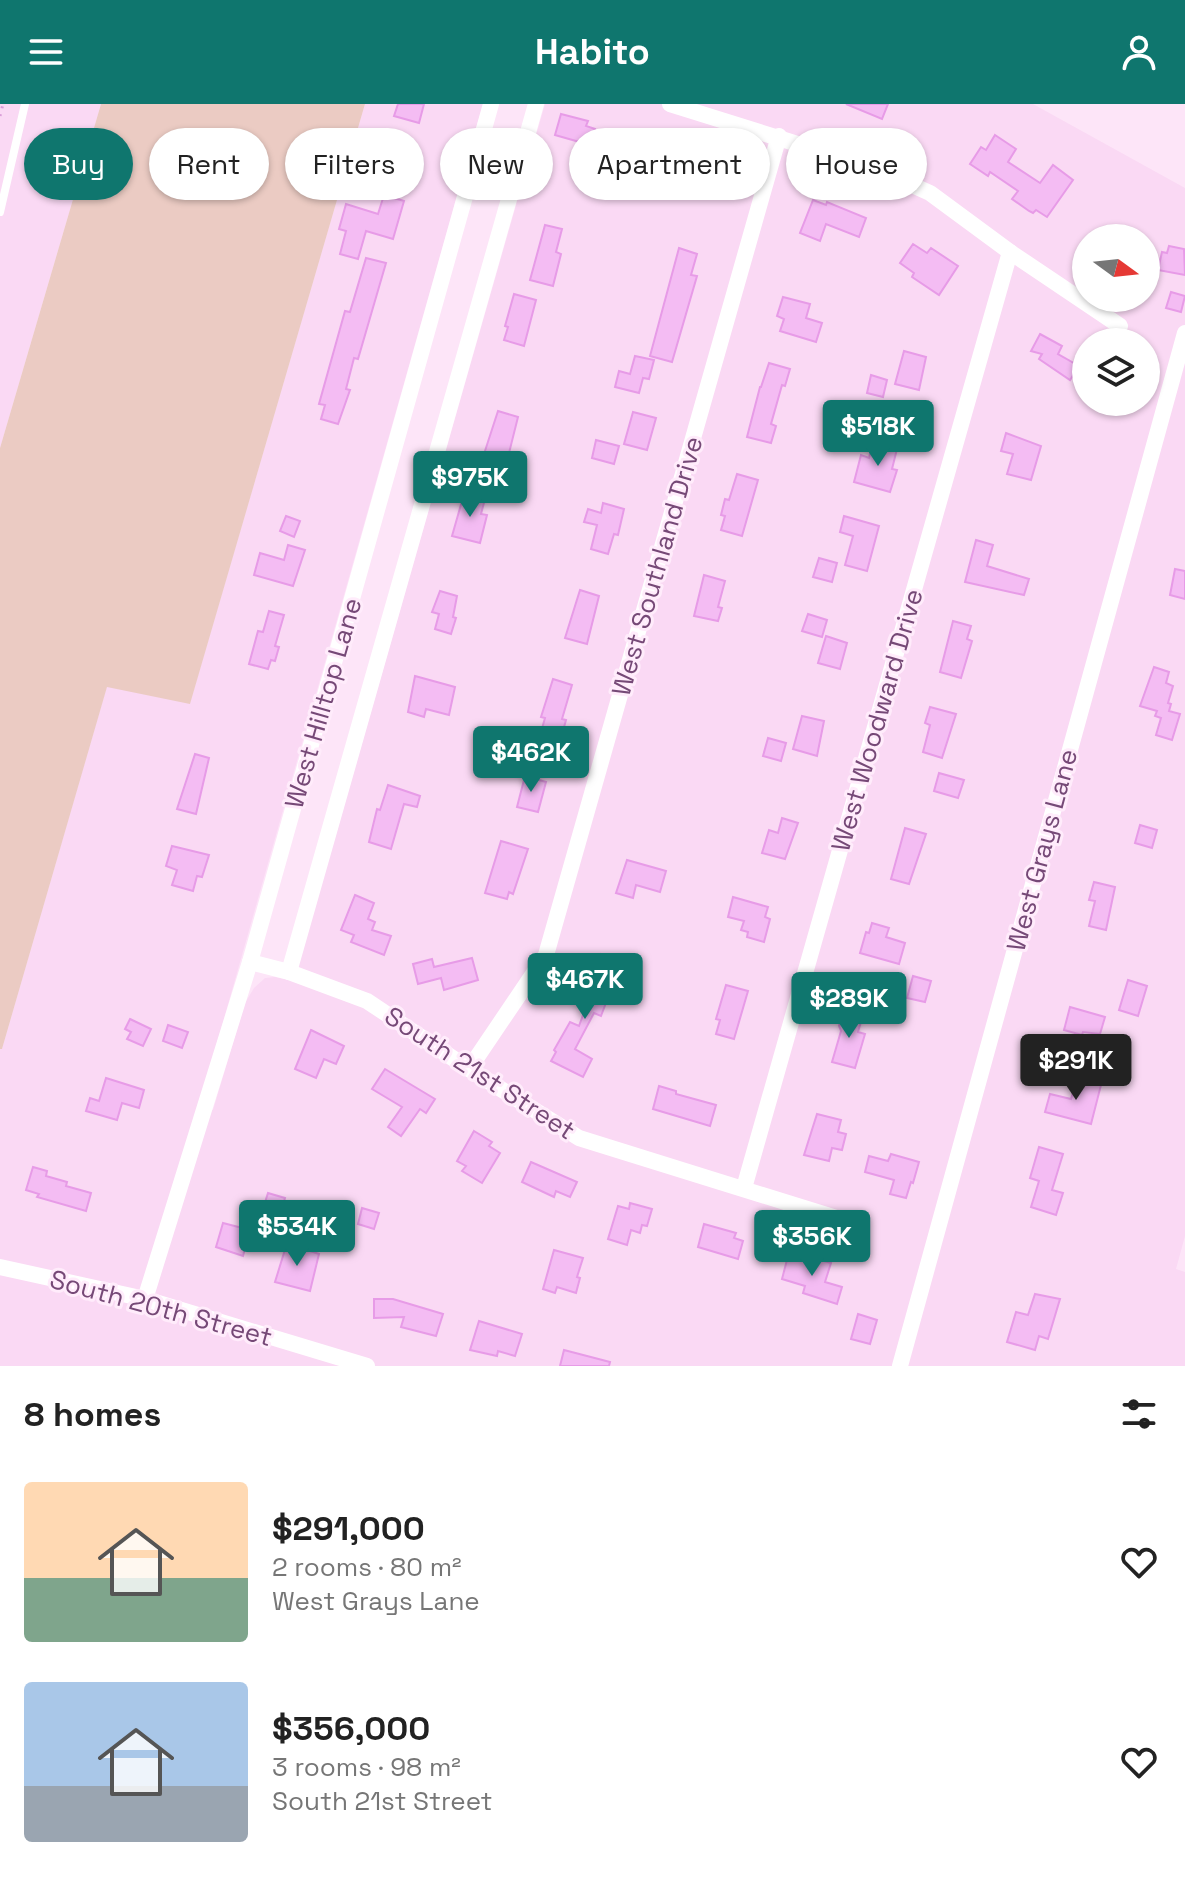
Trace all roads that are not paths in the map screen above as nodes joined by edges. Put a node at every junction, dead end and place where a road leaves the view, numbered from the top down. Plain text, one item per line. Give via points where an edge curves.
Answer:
1 (25, 104) edge
2 (491, 104) edge
3 (536, 104) edge
4 (670, 104) edge
5 (779, 136) junction
6 (0, 212) edge
7 (1010, 252) junction
8 (1120, 326) dead end
9 (1185, 333) edge
10 (250, 962) junction
11 (289, 972) junction
12 (469, 1069) junction
13 (744, 1188) junction
14 (849, 1222) dead end
15 (0, 1267) edge
16 (145, 1299) junction
17 (367, 1366) edge
18 (900, 1366) edge

1 - 6 lane
2 - 10 street, West Hilltop Lane
3 - 11 street, West Hilltop Lane
4 - 5 street
5 - 7 street via 930,193
5 - 12 street, West Southland Drive via 546,955
7 - 8 street
7 - 13 street, West Woodward Drive
9 - 18 street, West Grays Lane
10 - 11 street, South 21st Street
10 - 16 street, West Hilltop Lane
11 - 12 street, South 21st Street via 367,1001
12 - 13 street, South 21st Street via 579,1138
13 - 14 street, South 21st Street
15 - 16 street, South 20th Street
16 - 17 street, South 20th Street

